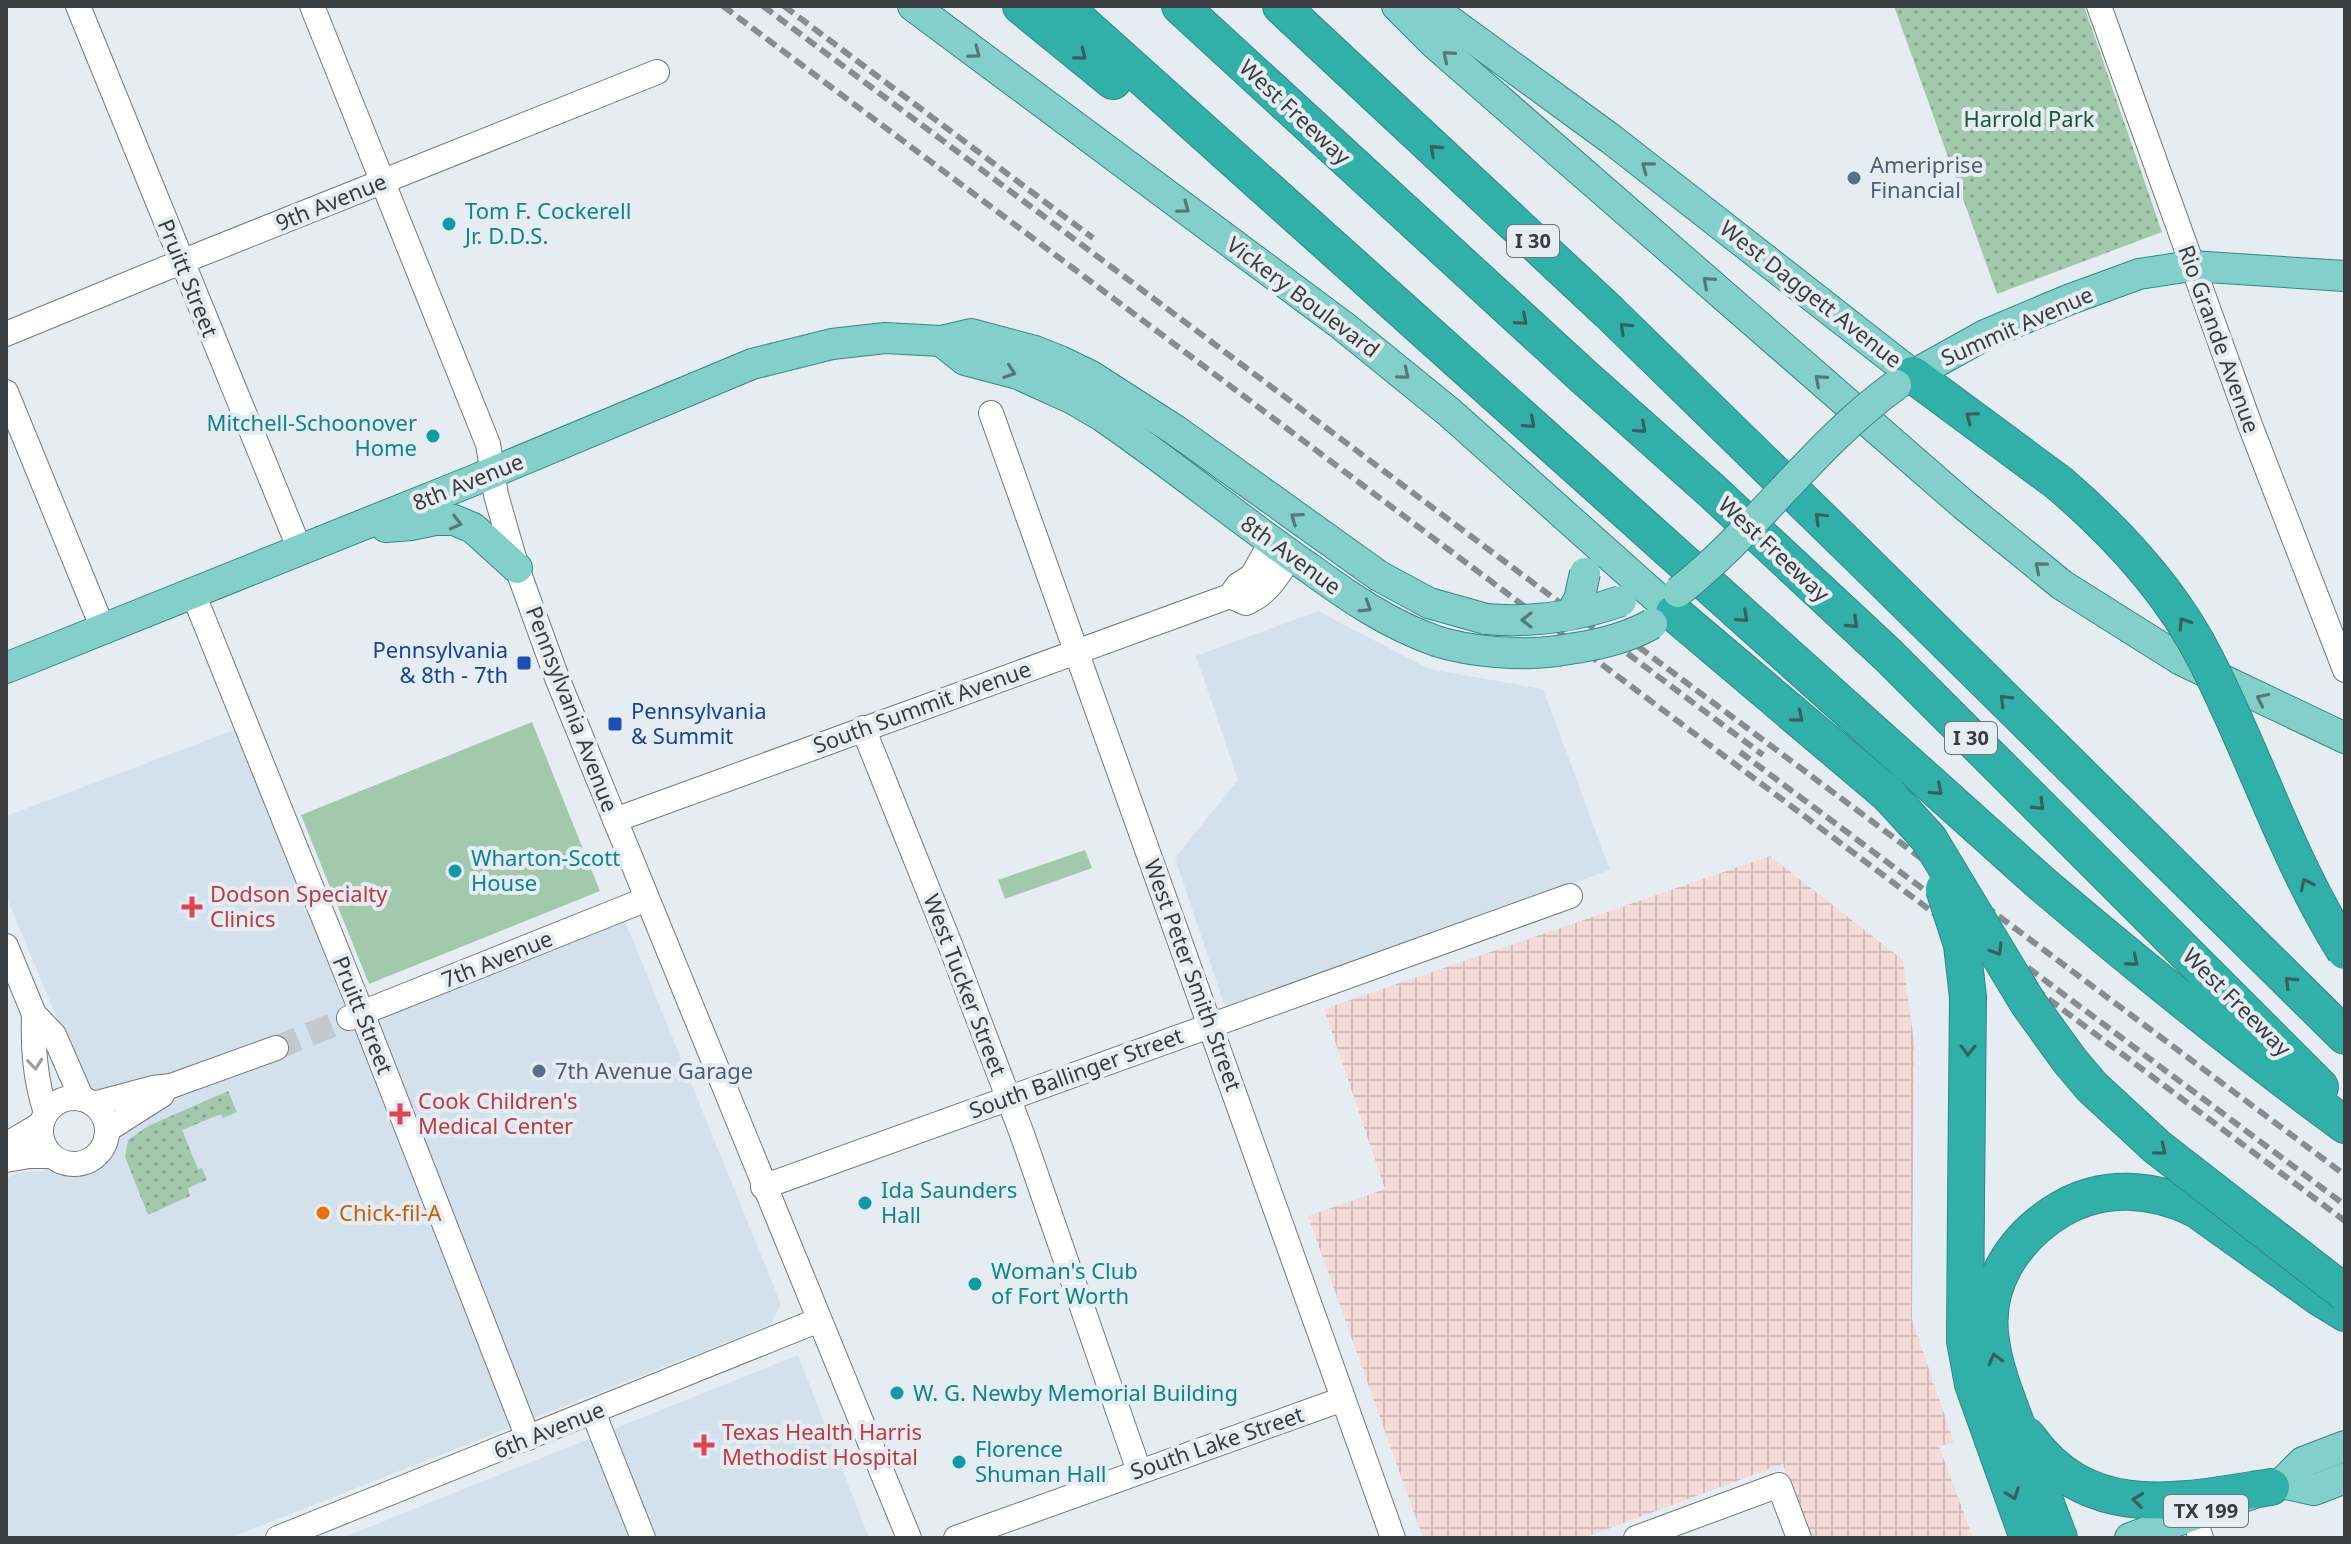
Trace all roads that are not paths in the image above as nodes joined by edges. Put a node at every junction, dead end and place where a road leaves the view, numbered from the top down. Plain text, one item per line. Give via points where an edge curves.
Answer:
1 (78, 6) edge
2 (312, 6) edge
3 (913, 6) edge
4 (1021, 6) edge
5 (1063, 6) edge
6 (1180, 6) edge
7 (1281, 6) edge
8 (1397, 6) edge
9 (1429, 6) edge
10 (2099, 6) edge
11 (657, 72) dead end
12 (382, 182) junction
13 (181, 262) junction
14 (2191, 266) junction
15 (2345, 276) edge
16 (6, 334) edge
17 (941, 341) junction
18 (1472, 371) junction
19 (1904, 380) junction
20 (6, 392) edge
21 (991, 413) dead end
22 (493, 472) junction
23 (1563, 514) junction
24 (352, 529) junction
25 (1281, 549) junction
26 (300, 550) junction
27 (517, 568) junction
28 (193, 593) junction
29 (1654, 604) junction
30 (1569, 616) junction
31 (103, 629) junction
32 (2338, 629) edge
33 (1076, 651) junction
34 (6, 668) edge
35 (2345, 670) edge
36 (863, 728) junction
37 (2345, 738) edge
38 (1889, 795) junction
39 (615, 820) junction
40 (1570, 896) dead end
41 (647, 899) junction
42 (6, 946) edge
43 (2345, 951) edge
44 (34, 1014) junction
45 (355, 1016) junction
46 (1211, 1025) junction
47 (2345, 1036) edge
48 (276, 1048) tunnel mouth
49 (171, 1086) junction
50 (1008, 1098) junction
51 (87, 1101) junction
52 (2345, 1115) edge
53 (43, 1118) junction
54 (2345, 1125) edge
55 (107, 1130) junction
56 (6, 1145) edge
57 (51, 1156) junction
58 (6, 1160) edge
59 (763, 1187) junction
60 (2345, 1293) edge
61 (2345, 1313) edge
62 (819, 1320) junction
63 (1343, 1399) junction
64 (593, 1412) junction
65 (2012, 1413) junction
66 (528, 1438) junction
67 (2345, 1446) edge
68 (1139, 1471) junction
69 (2345, 1478) edge
70 (2276, 1485) junction
71 (2197, 1527) edge
72 (278, 1538) edge
73 (643, 1538) edge
74 (909, 1538) edge
75 (956, 1538) edge
76 (1393, 1538) edge
77 (1636, 1538) edge
78 (1799, 1538) edge
79 (2028, 1538) edge
80 (2059, 1538) edge
81 (2130, 1538) edge

1 - 13 street, Pruitt Street
2 - 12 street, Pennsylvania Avenue
3 -> 23 main road, Vickery Boulevard via 1343,326
4 -> 18 highway
5 - 18 highway
6 -> 52 highway, West Freeway / I 30 via 1888,655
47 -> 7 highway, I 30 via 1609,312
37 -> 8 main road via 2181,660 2062,585
19 -> 9 main road, West Daggett Avenue via 1709,214
10 - 14 street, Rio Grande Avenue
11 - 12 street, 9th Avenue
12 - 13 street, 9th Avenue
12 - 22 street, Pennsylvania Avenue via 488,444
13 - 16 street, 9th Avenue
13 - 26 street, Pruitt Street
14 - 15 main road, Summit Avenue
14 - 19 main road, Summit Avenue via 2139,274 2068,300 1985,335
14 - 32 street, Rio Grande Avenue via 2250,425
17 - 22 main road, 8th Avenue via 885,338 777,356
17 -> 25 main road, 8th Avenue via 965,360 1018,374 1102,416
30 -> 17 main road, 8th Avenue, bridge via 1486,619 1429,603 1379,576 1091,376 971,334
18 -> 54 highway via 2041,883 2261,1064
19 - 29 main road, Summit Avenue, bridge via 1843,428 1738,538
43 -> 19 highway, bridge via 2309,889 2212,672 2174,607 2059,483
20 - 31 street
21 - 33 street, West Peter Smith Street
22 - 24 main road, 8th Avenue
22 - 27 street, Pennsylvania Avenue
23 - 29 main road, Vickery Boulevard
23 - 30 main road, bridge via 1585,573
24 - 26 main road, 8th Avenue
24 -> 27 main road via 454,520 473,528
25 -> 29 main road, 8th Avenue, bridge via 1390,622 1465,647 1527,653 1597,645 1629,636
25 - 33 street, South Summit Avenue via 1230,596
26 - 28 main road, 8th Avenue
27 - 39 street, Pennsylvania Avenue
28 - 31 main road, 8th Avenue
28 - 45 street, Pruitt Street
29 - 30 main road, 8th Avenue, bridge
29 -> 38 highway
31 - 34 main road, 8th Avenue
32 - 35 street, Rio Grande Avenue
33 - 36 street, South Summit Avenue
33 - 46 street, West Peter Smith Street
36 - 39 street, South Summit Avenue
36 - 50 street, West Tucker Street
38 -> 60 highway, bridge via 1929,839 2042,1023 2092,1087 2157,1147
38 -> 79 highway, bridge via 1940,880 1962,945 1969,1023 1965,1341 1973,1384
39 - 41 street, Pennsylvania Avenue
40 - 46 street, South Ballinger Street
41 - 45 street, 7th Avenue
41 - 59 street, Pennsylvania Avenue
42 - 44 street
44 - 51 street via 54,1035
44 -> 53 street via 33,1053
45 - 66 street, Pruitt Street
46 - 50 street, South Ballinger Street
46 - 63 street, West Peter Smith Street
48 - 49 street
49 - 51 street
49 - 55 street via 158,1100
50 - 59 street, South Ballinger Street
50 - 68 street, West Tucker Street
51 - 53 street via 61,1100
51 - 55 street via 100,1111
53 - 56 street
53 - 57 street via 42,1141
55 - 57 street via 103,1148 91,1160 75,1165
57 - 58 street
59 - 62 street, Pennsylvania Avenue
65 -> 61 highway via 1991,1340 1996,1282 2009,1255 2038,1224 2093,1196 2139,1191 2178,1200
62 - 64 street, 6th Avenue
62 - 74 street, Pennsylvania Avenue
63 - 68 street, South Lake Street
63 - 76 street, West Peter Smith Street
64 - 66 street, 6th Avenue
64 - 73 street
70 -> 65 highway via 2168,1501 2109,1496 2062,1472
65 - 80 highway
66 - 72 street, 6th Avenue
67 - 70 main road, TX 199 via 2303,1462
68 - 75 street, South Lake Street
69 - 70 main road, TX 199 via 2314,1490
70 - 71 main road, TX 199
71 - 81 main road, TX 199
77 - 78 street via 1779,1485

